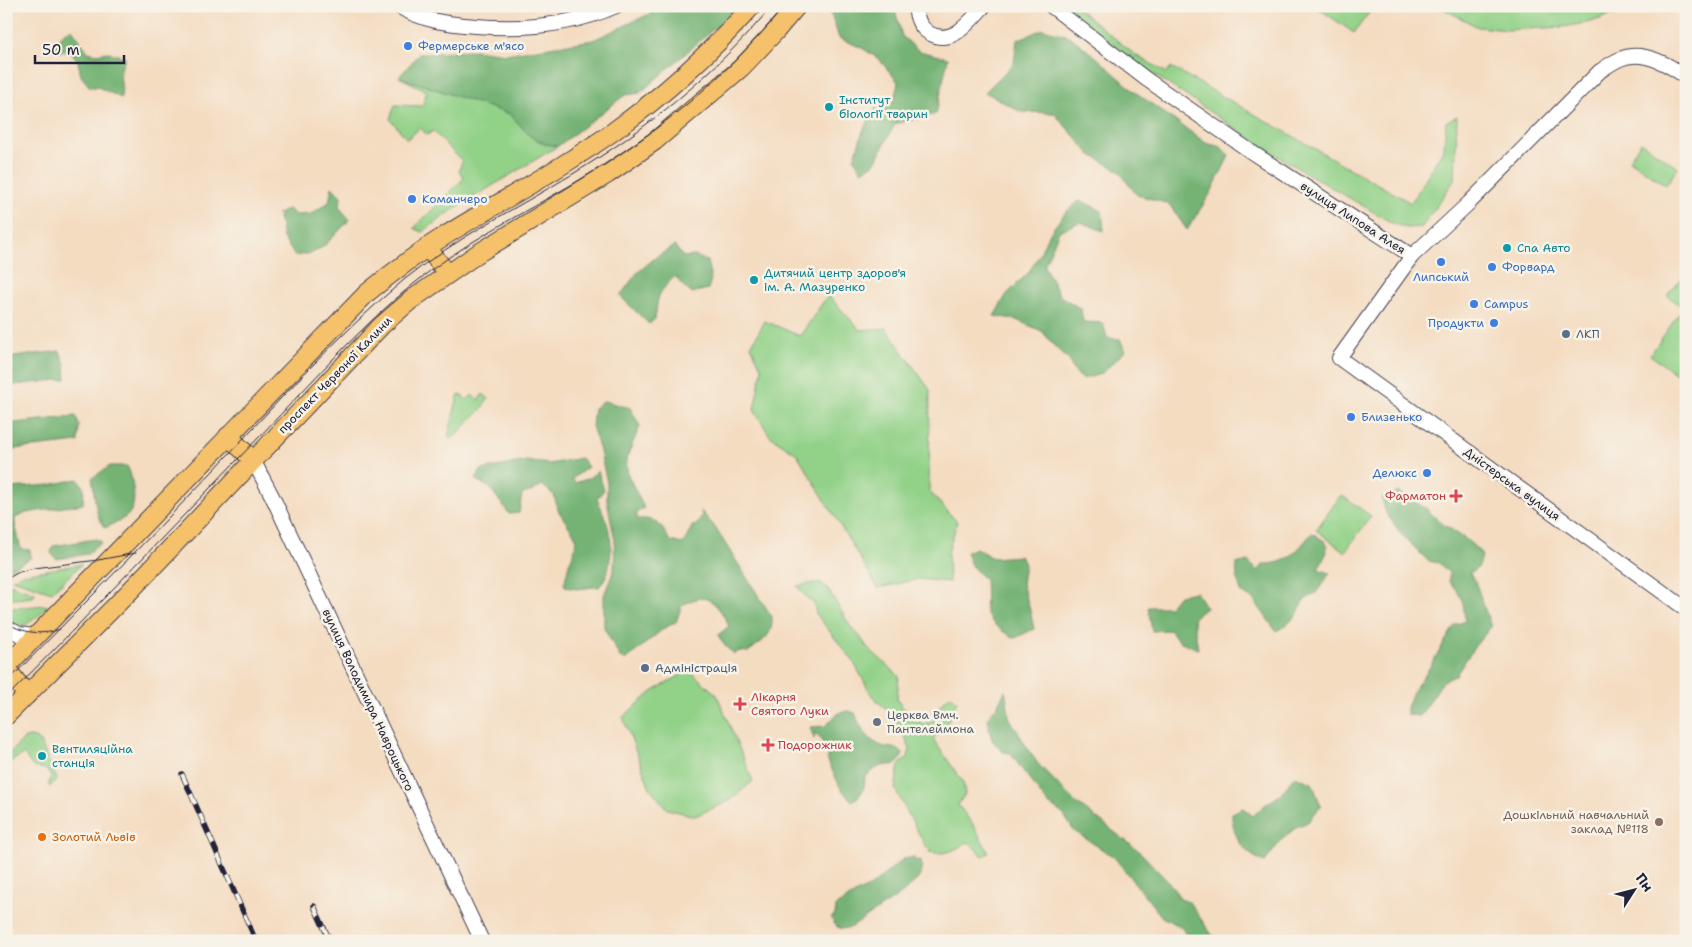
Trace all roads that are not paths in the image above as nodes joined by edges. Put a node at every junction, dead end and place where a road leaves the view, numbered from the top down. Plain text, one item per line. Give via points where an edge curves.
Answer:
1 (398, 6) edge
2 (616, 6) edge
3 (752, 6) edge
4 (797, 6) edge
5 (916, 6) edge
6 (984, 6) edge
7 (1051, 6) edge
8 (1686, 77) edge
9 (427, 247) junction
10 (1412, 256) junction
11 (447, 274) junction
12 (228, 436) junction
13 (253, 460) junction
14 (1686, 609) edge
15 (6, 627) edge
16 (34, 636) junction
17 (6, 667) edge
18 (27, 695) junction
19 (6, 716) edge
20 (482, 941) edge

1 - 2 street via 429,20 499,28 552,25 592,16
3 - 9 main road via 710,51 615,130
4 - 11 main road, проспект Червоної Калини via 741,68 655,141
5 - 6 street via 916,16 925,30 941,37 958,32
7 - 10 street, вулиця Липова Алея via 1146,79
8 - 10 street, вулиця Липова Алея via 1664,64 1638,56 1619,59 1600,71
9 - 11 main road
9 - 12 main road via 367,293
10 - 14 street, Дністерська вулиця via 1339,358
11 - 13 main road, проспект Червоної Калини via 382,325
12 - 13 main road
12 - 16 main road
13 - 18 main road, проспект Червоної Калини
13 - 20 street, вулиця Володимира Навроцького
15 - 16 street via 19,634
16 - 17 main road
17 - 18 main road
18 - 19 main road, проспект Червоної Калини

